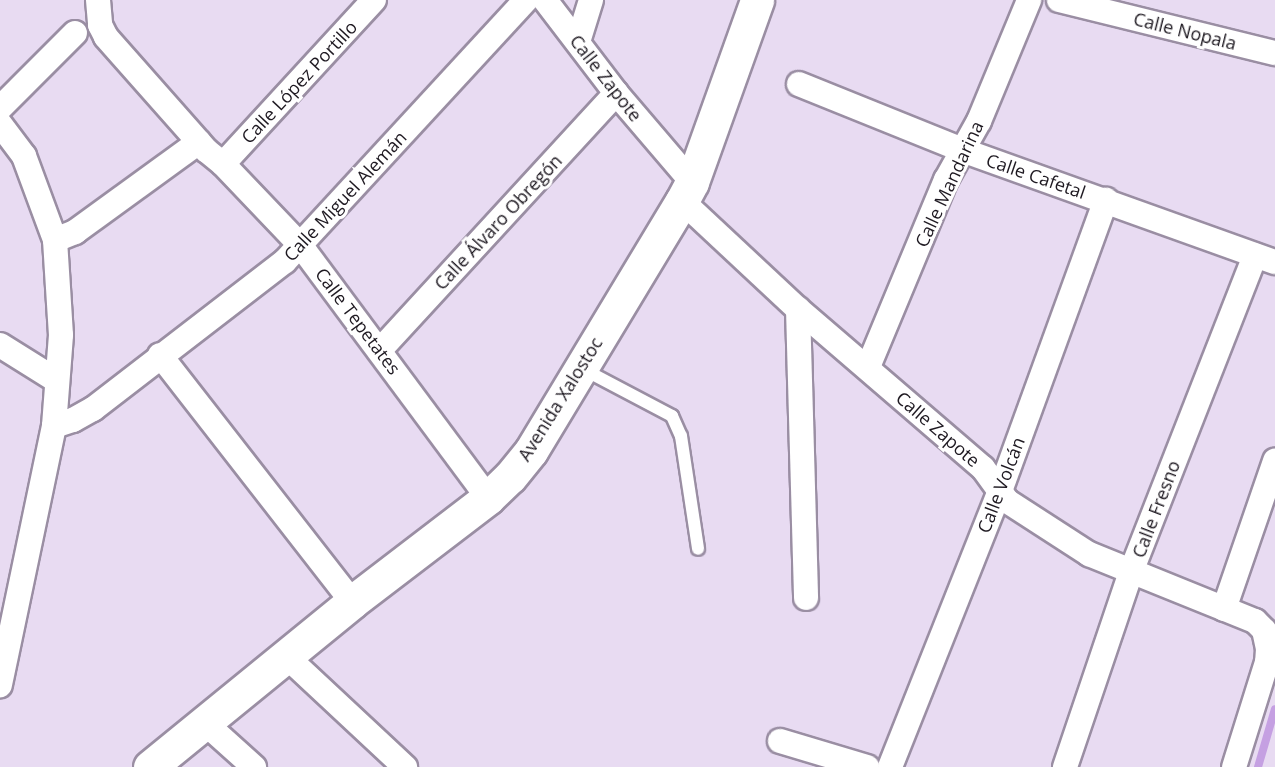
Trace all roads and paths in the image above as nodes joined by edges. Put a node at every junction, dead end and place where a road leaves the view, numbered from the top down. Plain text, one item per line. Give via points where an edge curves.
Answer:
1 (98, 0) edge
2 (374, 0) edge
3 (526, 0) edge
4 (545, 0) edge
5 (591, 0) edge
6 (757, 0) edge
7 (1029, 0) edge
8 (1059, 0) edge
9 (75, 33) dead end
10 (578, 42) junction
11 (1275, 53) edge
12 (799, 84) dead end
13 (616, 93) junction
14 (0, 108) edge
15 (0, 124) edge
16 (199, 142) junction
17 (962, 150) junction
18 (223, 164) junction
19 (687, 191) junction
20 (1107, 200) junction
21 (55, 240) junction
22 (301, 246) junction
23 (1265, 258) edge
24 (798, 309) junction
25 (0, 345) edge
26 (380, 350) junction
27 (160, 355) junction
28 (868, 367) junction
29 (580, 368) junction
30 (56, 380) junction
31 (54, 426) junction
32 (1275, 461) edge
33 (1000, 491) junction
34 (488, 498) junction
35 (698, 549) dead end
36 (1131, 572) junction
37 (806, 598) dead end
38 (352, 602) junction
39 (1224, 609) junction
40 (4, 638) edge
41 (286, 656) junction
42 (0, 686) edge
43 (205, 723) junction
44 (780, 741) dead end
45 (150, 767) edge
46 (254, 767) edge
47 (405, 767) edge
48 (867, 767) edge
49 (890, 767) edge
50 (1065, 767) edge
51 (1234, 767) edge

1 - 16 street, Calle Tepetates via 100,25 117,50
2 - 18 street, Calle López Portillo
3 - 22 street, Calle Miguel Alemán
4 - 10 street, Calle Zapote
5 - 10 street
6 - 19 street, Avenida Xalostoc
7 - 17 street, Calle Mandarina via 979,122
8 - 11 street, Calle Nopala
9 - 14 street
10 - 13 street, Calle Zapote
12 - 17 street, Calle Cafetal
13 - 19 street, Calle Zapote
13 - 26 street, Calle Álvaro Obregón
15 - 21 street via 24,156
16 - 18 street, Calle Tepetates
16 - 21 street via 89,223
17 - 20 street, Calle Cafetal
17 - 28 street, Calle Mandarina
18 - 22 street, Calle Tepetates
19 - 24 street, Calle Zapote
19 - 29 street, Avenida Xalostoc
20 - 23 street, Calle Cafetal
20 - 33 street, Calle Volcán
21 - 30 street via 61,335
22 - 26 street, Calle Tepetates
22 - 27 street, Calle Miguel Alemán
23 - 36 street, Calle Fresno
24 - 28 street, Calle Zapote
24 - 37 street
25 - 30 street
26 - 34 street, Calle Tepetates
27 - 31 street, Calle Miguel Alemán via 93,409
27 - 38 street
28 - 33 street, Calle Zapote via 983,468
29 - 34 street, Avenida Xalostoc via 531,451
29 - 35 lane via 672,416 681,436
30 - 31 street
31 - 40 street
32 - 39 street
33 - 36 street, Calle Zapote via 1016,508 1089,554
33 - 49 street, Calle Volcán
34 - 38 street, Avenida Xalostoc
36 - 39 street, Calle Zapote
36 - 50 street, Calle Fresno
38 - 41 street, Avenida Xalostoc
39 - 51 street, Calle Zapote via 1255,621 1264,630 1268,649
40 - 42 street
41 - 43 street, Avenida Xalostoc
41 - 47 street
43 - 45 street, Avenida Xalostoc
43 - 46 street
44 - 48 street

